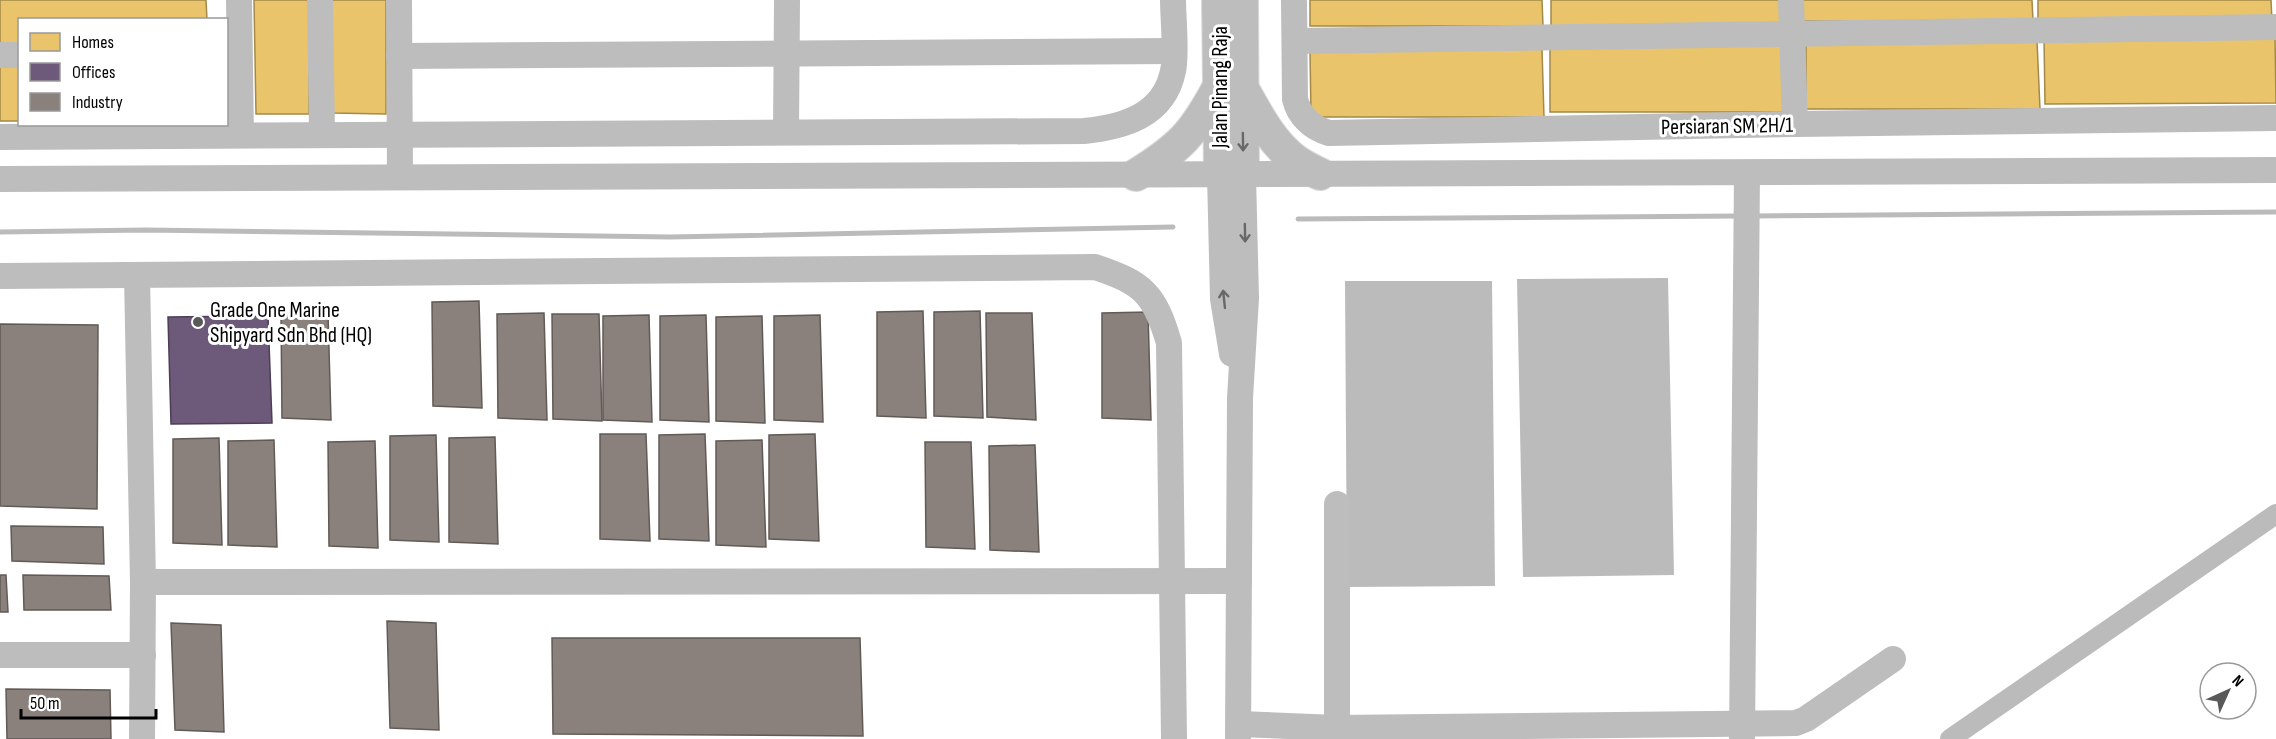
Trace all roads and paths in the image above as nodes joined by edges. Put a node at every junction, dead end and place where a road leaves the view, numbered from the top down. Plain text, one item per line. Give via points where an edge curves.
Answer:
1 (239, 0) edge
2 (320, 0) edge
3 (399, 0) edge
4 (787, 0) edge
5 (1173, 0) edge
6 (1218, 0) edge
7 (1242, 0) edge
8 (1294, 0) edge
9 (1791, 0) edge
10 (2276, 27) edge
11 (1792, 33) junction
12 (1295, 41) junction
13 (1173, 51) junction
14 (787, 53) junction
15 (233, 54) edge
16 (0, 55) edge
17 (18, 55) edge
18 (399, 56) junction
19 (1231, 86) junction
20 (2276, 118) edge
21 (1795, 124) junction
22 (786, 132) junction
23 (399, 133) junction
24 (322, 134) junction
25 (241, 135) junction
26 (0, 137) edge
27 (2276, 170) edge
28 (1747, 172) junction
29 (1320, 174) junction
30 (1136, 175) junction
31 (1232, 175) junction
32 (400, 177) junction
33 (0, 179) edge
34 (137, 275) junction
35 (0, 276) edge
36 (1337, 504) dead end
37 (1239, 581) junction
38 (143, 582) junction
39 (1171, 582) junction
40 (143, 654) junction
41 (0, 655) edge
42 (1893, 659) dead end
43 (1238, 731) edge
44 (1742, 732) edge
45 (1337, 734) edge
46 (142, 739) edge
47 (1174, 739) edge

1 - 15 street
2 - 24 street
3 - 18 street
4 - 14 street
5 - 13 street
6 - 19 main road, Jalan Pinang Raja
7 - 19 main road
8 - 12 street, Persiaran SM 2H/1
9 - 11 street
10 - 11 street
11 - 12 street
11 - 21 street
12 - 21 street, Persiaran SM 2H/1 via 1297,108 1318,130 1329,133
13 - 14 street
13 - 22 street via 1174,70 1162,98 1138,119 1113,128
14 - 18 street
14 - 22 street
15 - 25 street
16 - 17 street
18 - 23 street
19 - 29 main road via 1294,160
19 - 30 main road via 1181,143
19 - 31 main road, Jalan Pinang Raja
20 - 21 street, Persiaran SM 2H/1
22 - 23 street
23 - 24 street
23 - 32 street
24 - 25 street
25 - 26 street
27 - 28 street
28 - 29 street
28 - 44 street
29 - 31 street
30 - 31 street
30 - 32 street
31 - 37 street via 1223,299 1240,398
32 - 33 street
34 - 35 street
34 - 38 street
34 - 39 street via 1095,267 1125,277 1149,295 1169,343
36 - 45 street
37 - 39 street
37 - 43 street
38 - 39 street
38 - 40 street
39 - 47 street
40 - 41 street
40 - 46 street
42 - 44 street via 1806,719
43 - 45 street
44 - 45 street

